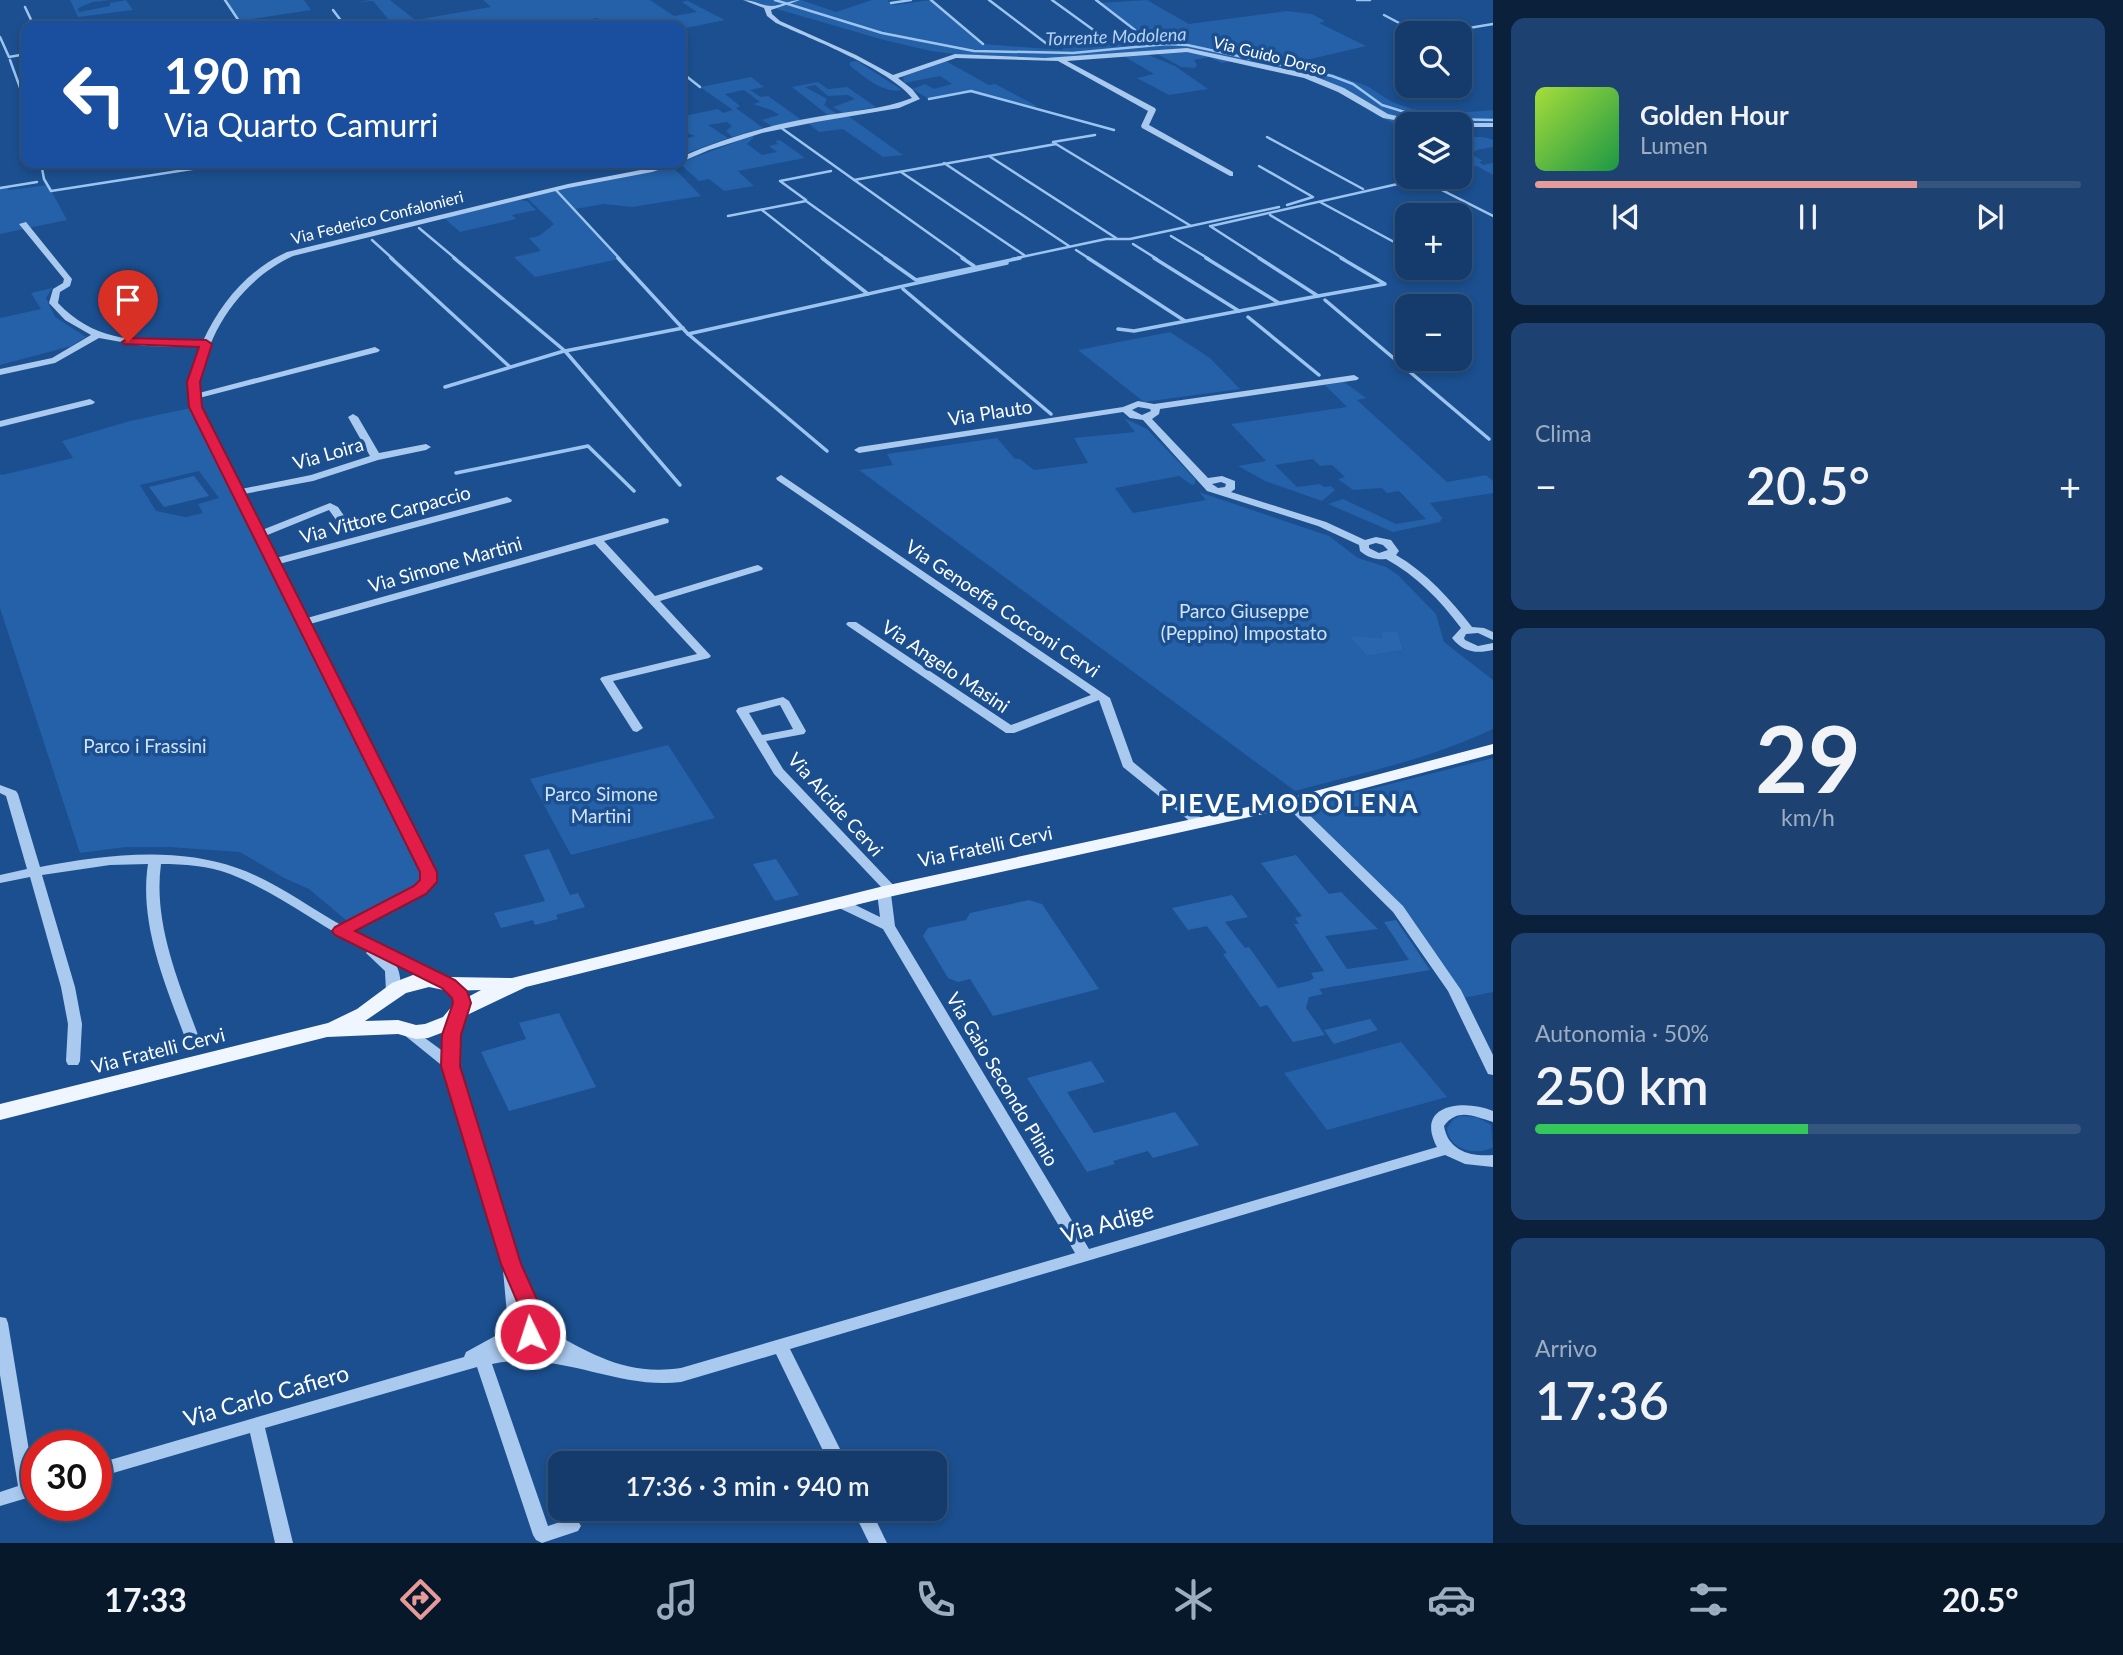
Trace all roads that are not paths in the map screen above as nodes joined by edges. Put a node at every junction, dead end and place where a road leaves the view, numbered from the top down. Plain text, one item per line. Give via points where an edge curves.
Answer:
1 (746, 0) edge
2 (795, 0) edge
3 (773, 8) junction
4 (1060, 60) junction
5 (892, 78) junction
6 (1395, 118) edge
7 (1472, 125) edge
8 (1493, 125) edge
9 (686, 158) edge
10 (659, 168) edge
11 (1230, 174) dead end
12 (23, 224) dead end
13 (98, 335) junction
14 (206, 344) junction
15 (375, 350) dead end
16 (0, 372) edge
17 (1354, 377) dead end
18 (193, 397) junction
19 (90, 402) dead end
20 (1154, 407) junction
21 (1127, 409) junction
22 (352, 417) dead end
23 (1145, 418) junction
24 (0, 424) edge
25 (426, 447) dead end
26 (859, 450) dead end
27 (376, 457) junction
28 (781, 478) dead end
29 (1212, 481) junction
30 (1232, 485) junction
31 (1219, 491) junction
32 (239, 492) junction
33 (507, 500) dead end
34 (1267, 506) junction
35 (664, 521) dead end
36 (348, 529) dead end
37 (259, 535) junction
38 (597, 540) junction
39 (273, 562) junction
40 (758, 568) dead end
41 (653, 600) junction
42 (303, 622) junction
43 (852, 624) dead end
44 (1468, 630) junction
45 (1493, 637) edge
46 (1488, 648) edge
47 (1493, 660) edge
48 (1100, 696) junction
49 (637, 728) dead end
50 (758, 739) dead end
51 (1493, 741) edge
52 (1493, 749) edge
53 (1461, 758) junction
54 (0, 789) edge
55 (1290, 803) junction
56 (1201, 824) junction
57 (155, 861) junction
58 (34, 872) junction
59 (0, 879) edge
60 (888, 891) junction
61 (840, 903) junction
62 (888, 926) junction
63 (341, 931) junction
64 (356, 940) junction
65 (443, 982) junction
66 (520, 982) junction
67 (392, 994) junction
68 (459, 1013) junction
69 (401, 1028) junction
70 (327, 1030) junction
71 (191, 1035) dead end
72 (74, 1061) dead end
73 (451, 1066) junction
74 (1493, 1070) edge
75 (0, 1112) edge
76 (1490, 1112) edge
77 (1447, 1149) junction
78 (1493, 1161) edge
79 (1084, 1254) junction
80 (511, 1264) junction
81 (0, 1323) edge
82 (534, 1323) junction
83 (781, 1348) junction
84 (505, 1354) junction
85 (483, 1360) junction
86 (594, 1364) junction
87 (450, 1367) junction
88 (256, 1424) junction
89 (21, 1432) edge
90 (832, 1451) edge
91 (112, 1466) edge
92 (21, 1492) edge
93 (0, 1499) edge
94 (867, 1521) edge
95 (572, 1526) dead end
96 (284, 1543) edge
97 (878, 1543) edge

1 - 3 street
2 - 3 street
3 - 5 street via 769,15 778,22
4 - 5 street, Via Guido Dorso via 955,56
4 - 6 street, Via Guido Dorso via 1173,50 1213,54 1306,76
4 - 11 street via 1152,110 1145,126
5 - 9 street via 914,94 914,101 771,129
7 - 8 street
10 - 14 street, Via Federico Confalonieri via 290,254 249,280
12 - 13 street via 68,279 56,291 53,303 79,328
13 - 14 street via 128,342
13 - 16 street via 54,360
14 - 18 street, Via Federico Confalonieri via 196,369
15 - 18 street
17 - 20 street, Via Plauto
18 - 32 street
19 - 24 street
20 - 21 street, Via Plauto via 1138,404
20 - 23 street via 1154,414
21 - 23 street via 1131,415
21 - 26 street, Via Plauto
22 - 27 street
23 - 29 street
25 - 27 street, Via Loira
27 - 32 street, Via Loira via 313,478
28 - 48 street, Via Genoeffa Cocconi Cervi
29 - 30 street
29 - 31 street via 1211,489
30 - 31 street
30 - 34 street
31 - 34 street
32 - 37 street
33 - 39 street, Via Vittore Carpaccio
34 - 44 street via 1348,534 1364,543 1369,554 1388,555 1402,563 1452,607
35 - 38 street, Via Simone Martini
36 - 37 street via 330,506
37 - 39 street
38 - 41 street
38 - 42 street, Via Simone Martini
39 - 42 street
40 - 41 street
41 - 49 street via 705,656 606,679
42 - 63 street via 429,872 428,882 420,890
43 - 48 street, Via Angelo Masini via 1010,730
44 - 45 street
44 - 46 street via 1459,635 1461,642
46 - 47 street
48 - 56 street, Via Genoeffa Cocconi Cervi via 1106,700 1127,764
50 - 60 street, Via Alcide Cervi via 778,771
51 - 53 main road, Via Fratelli Cervi
52 - 53 main road, Via Fratelli Cervi
53 - 55 main road, Via Fratelli Cervi
54 - 58 street via 12,794
55 - 56 main road, Via Fratelli Cervi
55 - 74 street via 1398,909 1454,990
56 - 60 main road, Via Fratelli Cervi
57 - 58 street via 92,862
57 - 63 street via 203,864 235,872
57 - 71 street via 152,911
58 - 59 street
58 - 72 street via 68,987 75,1024
60 - 61 main road, Via Fratelli Cervi
60 - 62 street, Via Gaio Secondo Plinio
61 - 62 street
61 - 66 main road, Via Fratelli Cervi
62 - 79 street, Via Gaio Secondo Plinio
63 - 64 street
64 - 65 street
64 - 67 street via 392,969
65 - 66 main road, Via Fratelli Cervi
65 - 67 main road, Via Fratelli Cervi via 413,982
65 - 68 main road via 461,995
66 - 68 main road, Via Fratelli Cervi
67 - 69 main road via 387,1016
67 - 70 main road, Via Fratelli Cervi via 364,1014
68 - 69 main road, Via Fratelli Cervi via 440,1028
68 - 73 street, Via Carlo Cafiero via 452,1035
69 - 70 main road, Via Fratelli Cervi
69 - 73 street
70 - 75 main road, Via Fratelli Cervi
73 - 80 street, Via Carlo Cafiero
76 - 77 street via 1464,1109 1440,1119 1437,1133
77 - 78 street via 1467,1160
77 - 79 street, Via Adige
79 - 83 street, Via Adige
80 - 82 street, Via Carlo Cafiero
80 - 87 street, Via Carlo Cafiero via 516,1322 511,1335
81 - 89 street
82 - 84 street, Via Carlo Cafiero via 524,1342
82 - 86 street, Via Adige via 540,1334
83 - 86 street, Via Adige via 662,1379 641,1378
83 - 90 street
84 - 85 street, Via Carlo Cafiero
84 - 86 street, Via Adige
85 - 87 street, Via Carlo Cafiero
85 - 95 street via 542,1535
87 - 88 street, Via Carlo Cafiero
88 - 91 street, Via Carlo Cafiero
88 - 96 street
92 - 93 street
94 - 97 street

